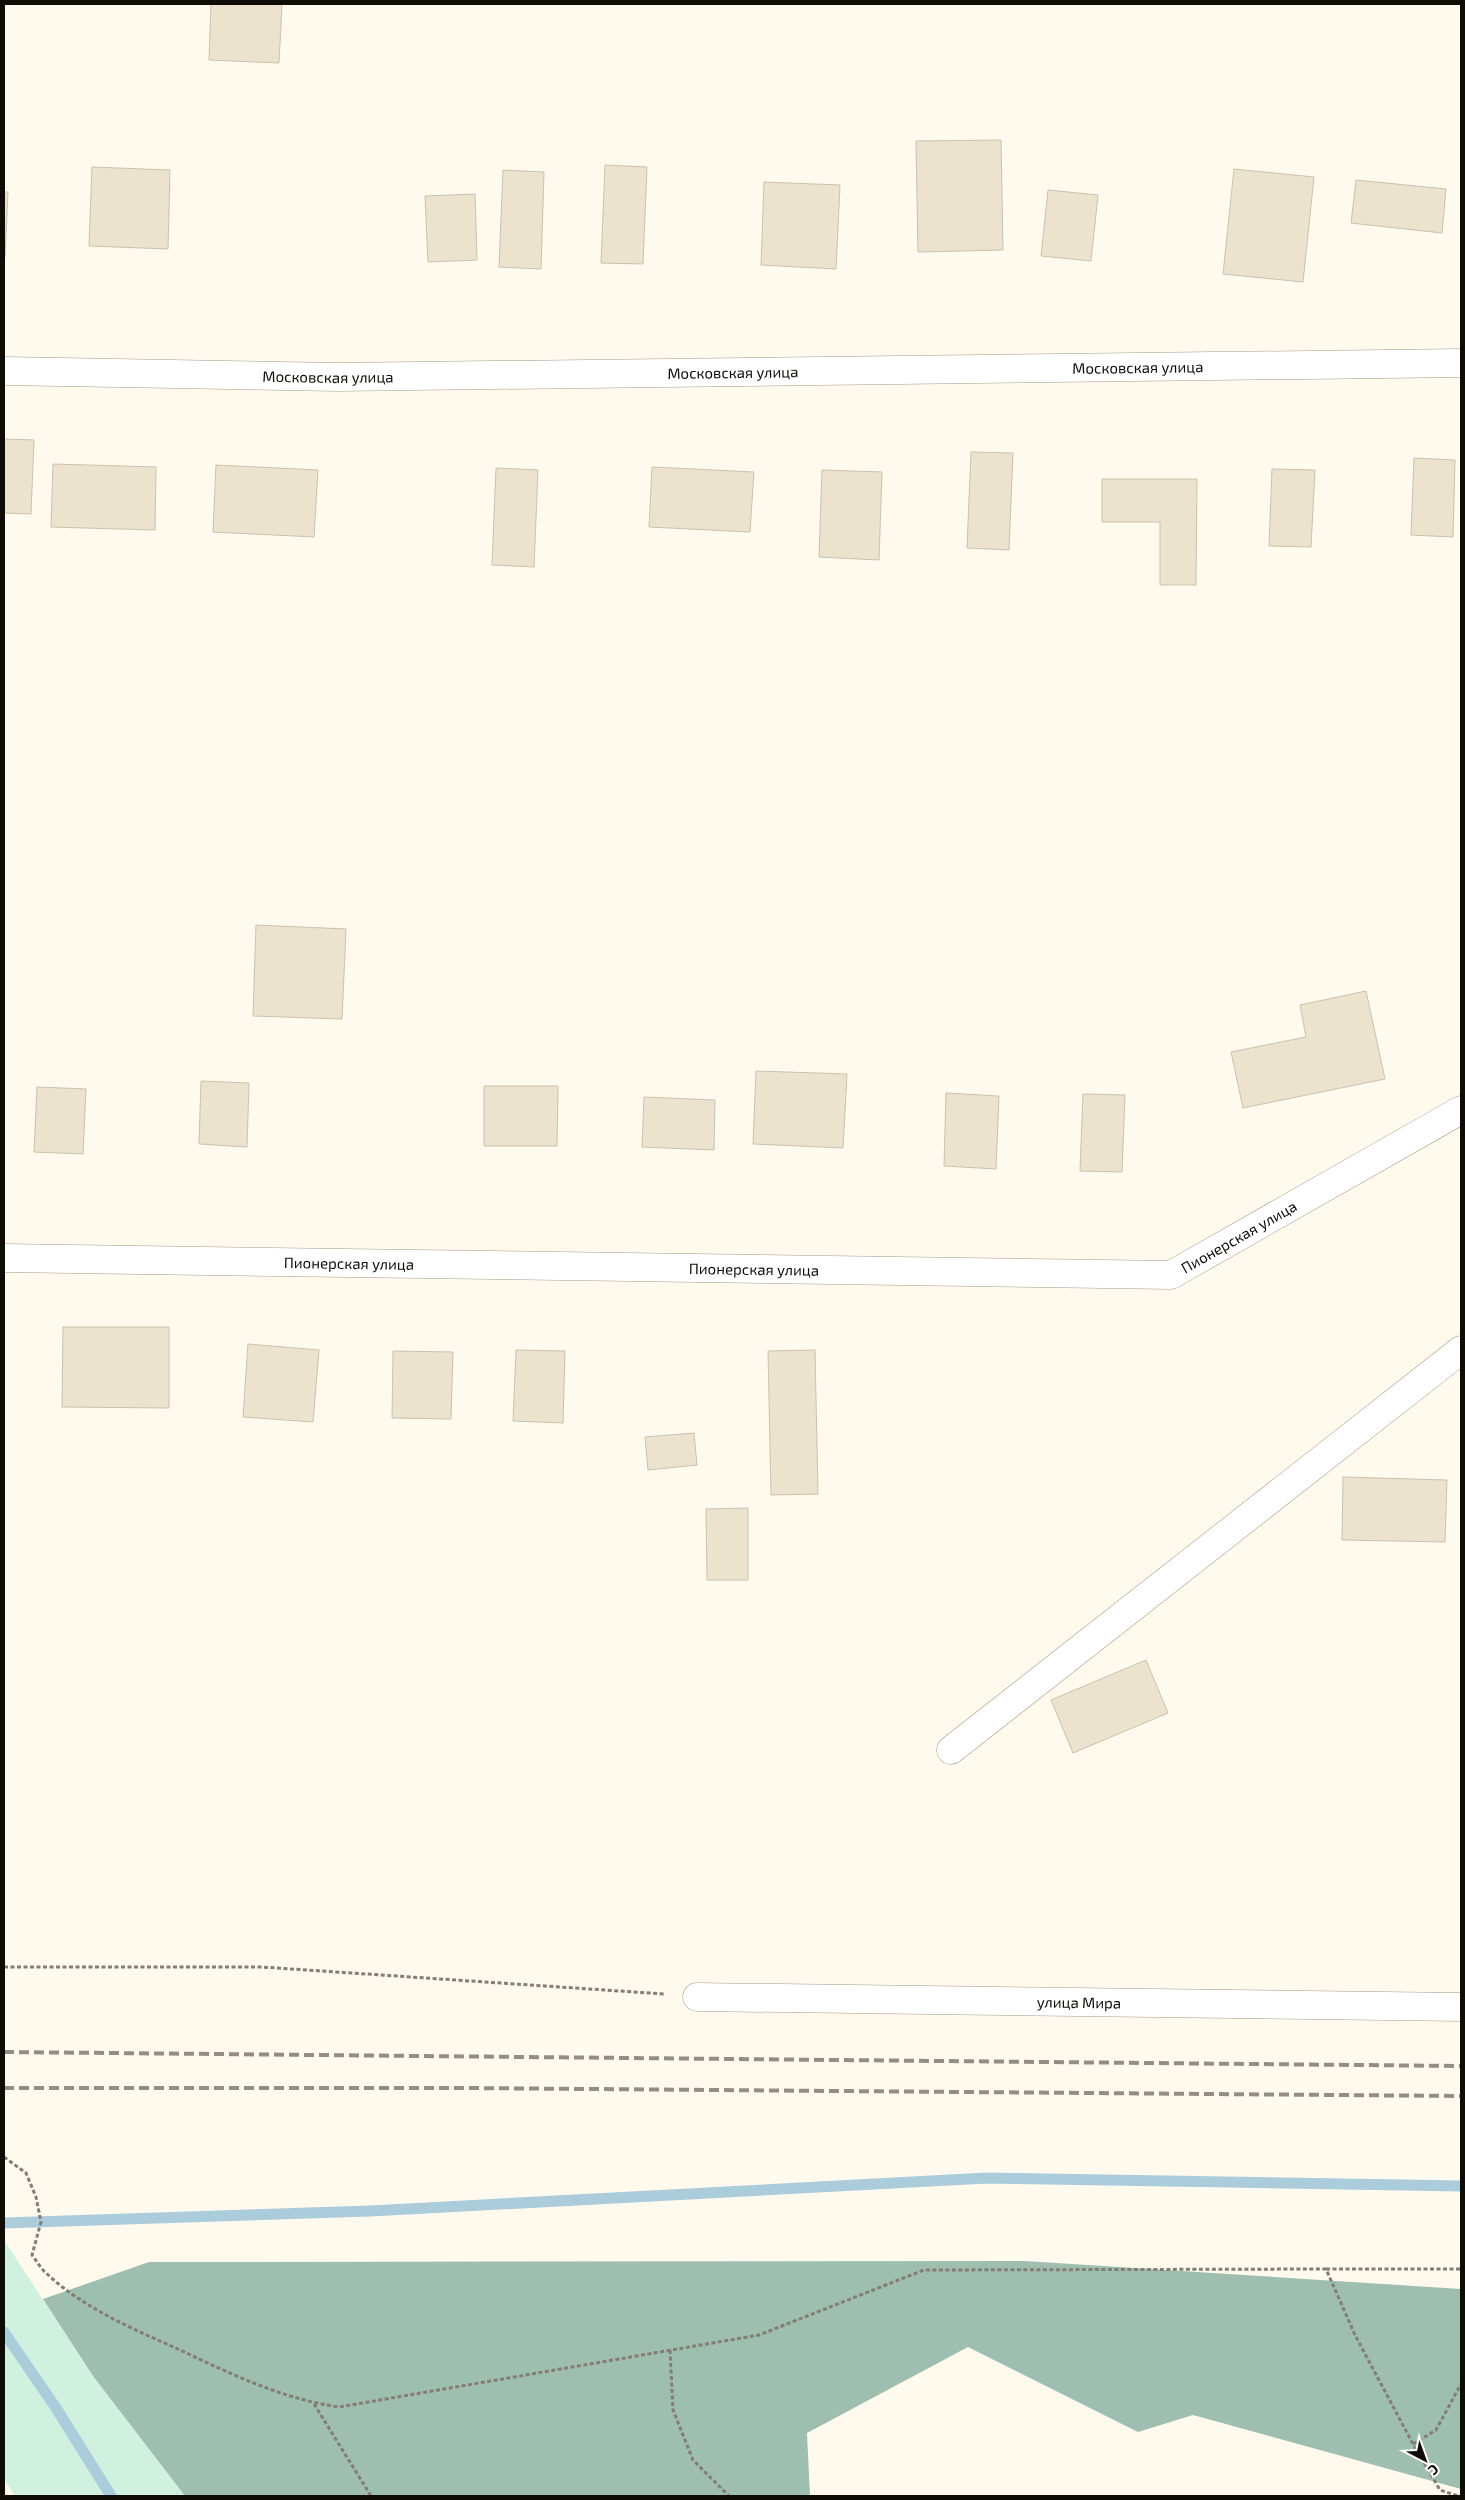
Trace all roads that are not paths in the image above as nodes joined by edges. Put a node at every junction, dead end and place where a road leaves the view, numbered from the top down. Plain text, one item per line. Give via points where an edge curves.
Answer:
1 (1461, 364) edge
2 (4, 371) edge
3 (1461, 1110) edge
4 (4, 1258) edge
5 (1461, 1350) edge
6 (952, 1750) dead end
7 (697, 1997) road end
8 (1461, 2007) edge

1 - 2 street, Московская улица via 338,377
3 - 4 street, Пионерская улица via 1171,1275
5 - 6 street
7 - 8 street, улица Мира

